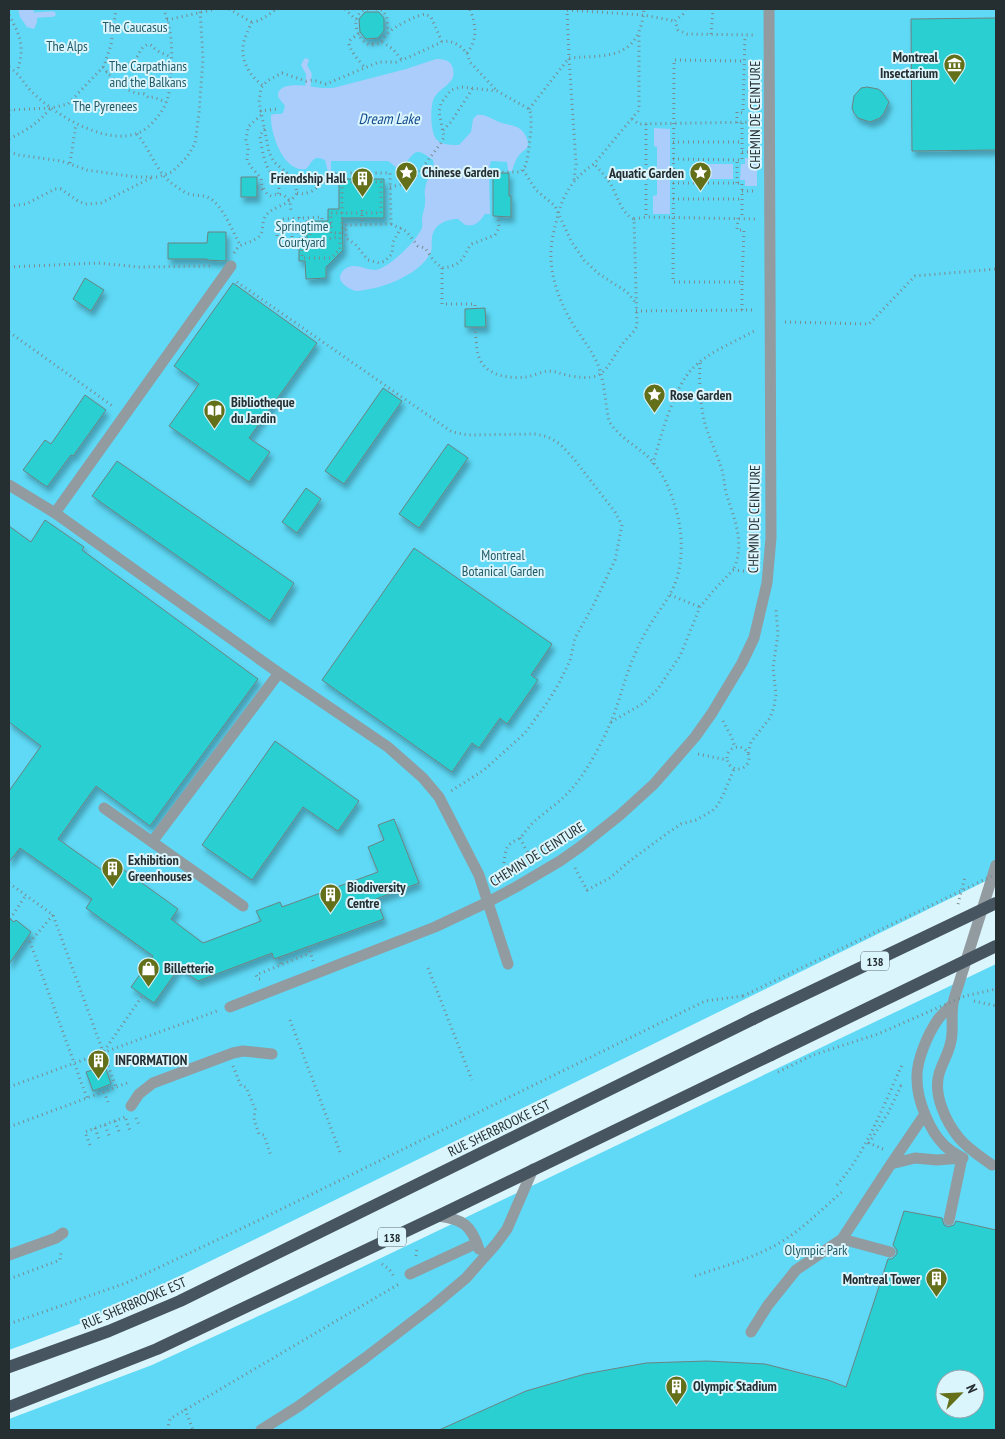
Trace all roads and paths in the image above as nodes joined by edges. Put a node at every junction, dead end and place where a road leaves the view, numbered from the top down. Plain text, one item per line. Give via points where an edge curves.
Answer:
1 (116, 9) edge
2 (163, 9) edge
3 (216, 9) edge
4 (229, 9) edge
5 (276, 9) edge
6 (344, 9) edge
7 (350, 9) edge
8 (368, 9) edge
9 (376, 9) edge
10 (470, 9) edge
11 (567, 9) edge
12 (644, 9) edge
13 (685, 9) edge
14 (713, 9) edge
15 (770, 9) edge
16 (201, 10) edge
17 (420, 10) edge
18 (593, 10) edge
19 (426, 14) junction
20 (9, 15) edge
21 (351, 15) junction
22 (643, 15) junction
23 (167, 20) junction
24 (356, 20) junction
25 (675, 21) junction
26 (253, 23) junction
27 (639, 32) junction
28 (388, 33) junction
29 (359, 34) junction
30 (711, 34) junction
31 (745, 35) junction
32 (770, 36) junction
33 (372, 38) dead end
34 (382, 42) junction
35 (442, 42) junction
36 (373, 45) junction
37 (467, 53) junction
38 (171, 58) junction
39 (569, 58) junction
40 (402, 60) junction
41 (744, 61) junction
42 (9, 66) edge
43 (103, 67) junction
44 (365, 68) junction
45 (17, 72) junction
46 (106, 72) junction
47 (262, 85) junction
48 (473, 88) junction
49 (497, 91) junction
50 (166, 102) junction
51 (51, 108) junction
52 (278, 109) dead end
53 (528, 109) junction
54 (10, 110) edge
55 (261, 113) junction
56 (9, 115) edge
57 (632, 119) junction
58 (770, 122) junction
59 (740, 123) junction
60 (76, 124) junction
61 (646, 124) junction
62 (673, 124) junction
63 (265, 129) junction
64 (443, 130) junction
65 (137, 134) junction
66 (9, 139) edge
67 (673, 142) junction
68 (742, 142) junction
69 (9, 152) edge
70 (673, 159) junction
71 (737, 160) junction
72 (70, 163) junction
73 (594, 164) junction
74 (523, 170) junction
75 (499, 173) dead end
76 (165, 176) junction
77 (151, 178) junction
78 (574, 180) junction
79 (673, 183) junction
80 (736, 183) junction
81 (257, 187) dead end
82 (390, 187) junction
83 (265, 190) junction
84 (297, 193) junction
85 (278, 194) junction
86 (672, 199) junction
87 (742, 199) junction
88 (290, 201) junction
89 (9, 206) edge
90 (291, 212) dead end
91 (362, 212) junction
92 (558, 212) junction
93 (342, 213) junction
94 (498, 216) dead end
95 (299, 217) junction
96 (646, 217) junction
97 (672, 218) junction
98 (740, 218) junction
99 (634, 219) junction
100 (770, 219) junction
101 (322, 224) junction
102 (331, 224) junction
103 (390, 224) junction
104 (362, 225) junction
105 (401, 228) junction
106 (299, 229) junction
107 (310, 229) junction
108 (346, 229) junction
109 (339, 237) junction
110 (310, 240) junction
111 (240, 245) junction
112 (292, 246) junction
113 (301, 246) junction
114 (9, 267) edge
115 (442, 268) junction
116 (228, 270) junction
117 (996, 270) edge
118 (742, 282) junction
119 (636, 303) junction
120 (475, 309) dead end
121 (742, 310) junction
122 (761, 310) dead end
123 (636, 312) junction
124 (770, 322) junction
125 (475, 327) dead end
126 (9, 332) edge
127 (700, 362) junction
128 (601, 374) junction
129 (125, 415) junction
130 (654, 464) junction
131 (9, 484) edge
132 (55, 513) junction
133 (758, 565) dead end
134 (733, 570) junction
135 (758, 572) junction
136 (766, 591) junction
137 (670, 595) junction
138 (700, 607) junction
139 (278, 673) junction
140 (611, 722) junction
141 (748, 753) junction
142 (734, 769) junction
143 (440, 798) junction
144 (104, 808) dead end
145 (520, 838) junction
146 (152, 842) junction
147 (996, 865) edge
148 (540, 872) junction
149 (996, 874) edge
150 (9, 883) edge
151 (587, 890) dead end
152 (502, 894) junction
153 (26, 895) junction
154 (488, 902) junction
155 (996, 903) edge
156 (243, 906) dead end
157 (53, 915) junction
158 (10, 919) edge
159 (308, 946) dead end
160 (996, 946) edge
161 (278, 958) dead end
162 (508, 964) dead end
163 (281, 965) junction
164 (428, 968) dead end
165 (263, 977) dead end
166 (996, 990) edge
167 (143, 995) dead end
168 (974, 1001) dead end
169 (952, 1005) junction
170 (930, 1006) dead end
171 (996, 1006) edge
172 (230, 1007) joint
173 (290, 1020) dead end
174 (923, 1022) dead end
175 (103, 1052) junction
176 (229, 1054) junction
177 (272, 1054) dead end
178 (74, 1062) junction
179 (903, 1063) dead end
180 (778, 1072) dead end
181 (472, 1080) dead end
182 (124, 1084) dead end
183 (9, 1087) edge
184 (116, 1087) junction
185 (104, 1092) junction
186 (87, 1098) junction
187 (108, 1102) dead end
188 (130, 1111) joint
189 (925, 1114) junction
190 (125, 1117) junction
191 (115, 1121) junction
192 (105, 1124) junction
193 (9, 1127) edge
194 (95, 1128) junction
195 (130, 1130) dead end
196 (120, 1134) dead end
197 (110, 1138) dead end
198 (100, 1142) dead end
199 (90, 1145) dead end
200 (340, 1152) dead end
201 (271, 1156) dead end
202 (962, 1158) junction
203 (890, 1164) junction
204 (994, 1165) edge
205 (533, 1169) junction
206 (837, 1185) dead end
207 (843, 1190) dead end
208 (438, 1216) junction
209 (949, 1220) dead end
210 (63, 1233) dead end
211 (842, 1239) junction
212 (477, 1243) junction
213 (60, 1246) dead end
214 (417, 1247) dead end
215 (890, 1252) dead end
216 (9, 1255) edge
217 (479, 1263) junction
218 (382, 1264) dead end
219 (410, 1274) junction
220 (394, 1276) dead end
221 (695, 1276) dead end
222 (9, 1279) edge
223 (9, 1324) edge
224 (751, 1332) dead end
225 (9, 1367) edge
226 (9, 1408) edge
227 (186, 1409) junction
228 (167, 1430) edge
229 (193, 1430) edge
230 (261, 1430) edge

1 - 43 path via 111,45
2 - 23 path
3 - 16 path
4 - 26 path
5 - 26 path
6 - 21 path
7 - 21 path
8 - 24 path via 358,14
9 - 28 path via 387,16
10 - 37 path via 475,38
11 - 18 path
11 - 39 path
12 - 22 path
13 - 25 path
14 - 30 path
15 - 32 lane, CHEMIN DE CEINTURE
16 - 23 path
16 - 76 path via 203,59 195,144 187,157
17 - 19 path
18 - 22 path
19 - 28 path via 416,16
19 - 35 path via 431,17
20 - 45 path via 20,37 21,62
21 - 24 path
22 - 25 path
22 - 27 path
23 - 38 path
24 - 29 path
25 - 30 path via 678,30 687,34
26 - 47 path via 245,37 242,53 252,77
27 - 39 path via 631,45 613,54
27 - 57 path via 640,107
28 - 34 path
29 - 36 path via 361,39
29 - 44 path via 349,44
30 - 31 path
31 - 32 path
31 - 41 path
32 - 58 lane, CHEMIN DE CEINTURE
33 - 36 path
34 - 36 path
34 - 40 path
35 - 37 path via 455,43
35 - 40 path
37 - 49 path via 470,62
38 - 46 path via 149,44 143,46 131,62 114,72
38 - 50 path
39 - 53 path
39 - 78 path via 576,164
40 - 44 path via 379,62
41 - 59 path via 743,112 737,112
41 - 62 path via 674,60
42 - 45 path
43 - 46 path
43 - 51 path via 68,104
44 - 47 path via 326,84 282,74
45 - 51 path via 32,92
46 - 50 path via 127,89
47 - 55 path via 259,95
48 - 49 path
48 - 64 path
48 - 64 path via 461,87 446,95 439,112
49 - 53 path
50 - 65 path via 158,118
51 - 54 path
51 - 60 path
51 - 66 path via 40,121
52 - 55 path
53 - 74 path via 532,130
54 - 56 path
55 - 63 path
55 - 83 path via 248,127 247,160 261,178
57 - 61 path
57 - 73 path
58 - 59 path
58 - 100 lane, CHEMIN DE CEINTURE
59 - 62 path
59 - 68 path
60 - 65 path via 109,134
60 - 72 path
61 - 62 path
61 - 96 path
62 - 67 path
63 - 84 path via 271,157 294,179
63 - 85 path via 260,134 260,141 267,167 278,182
64 - 82 path via 441,143 414,179
65 - 76 path
67 - 68 path
67 - 70 path
68 - 71 path via 742,160
69 - 72 path
70 - 71 path
70 - 79 path
71 - 80 path
72 - 77 path via 87,170
73 - 78 path
73 - 99 path via 611,184 625,212
74 - 75 path
74 - 92 path via 536,190
76 - 77 path
76 - 111 path via 186,193 206,196 216,203
77 - 89 path via 101,203 85,204 61,189 55,189 26,204
78 - 92 path
79 - 80 path
79 - 86 path
80 - 87 path via 742,183
81 - 83 path
82 - 84 path via 390,173 337,173 312,191
82 - 103 path
83 - 85 path via 271,196
84 - 88 path
85 - 88 path
86 - 87 path
86 - 97 path
87 - 98 path
88 - 90 path
88 - 111 path via 265,217 262,233
91 - 93 path
91 - 93 path via 381,213 381,182 342,182
91 - 104 path
92 - 119 path via 584,260 627,292
92 - 128 path via 551,253 555,282 567,313
93 - 102 path via 331,213
93 - 108 path via 342,229
94 - 115 path via 499,228 495,235 469,246 458,264
95 - 101 path via 322,216
95 - 106 path
95 - 112 path via 282,219 277,224 277,238 284,238 284,246
96 - 97 path
96 - 99 path
97 - 98 path
97 - 118 path via 673,282
98 - 100 path
98 - 118 path via 737,230 744,230
99 - 119 path
100 - 124 lane, CHEMIN DE CEINTURE
101 - 102 path
101 - 107 path via 310,224
102 - 109 path via 331,233 340,233
103 - 104 path
103 - 105 path
104 - 108 path via 346,225
105 - 108 path via 392,242 392,254 379,263 368,260 355,244 347,240
105 - 115 path
106 - 107 path
106 - 112 path via 299,232 292,232
107 - 110 path
109 - 110 path via 320,242
109 - 113 path via 340,249 330,258 302,258
110 - 113 path via 301,242
111 - 116 path
112 - 113 path
114 - 116 path via 98,263
115 - 120 path via 442,304 475,304
116 - 129 lane
116 - 143 path via 452,432 536,434 560,444 622,525 615,560 575,638 570,661 547,703 525,733 484,770
117 - 124 path via 915,276 869,324
118 - 121 path
119 - 123 path
121 - 122 path
121 - 123 path
123 - 128 path via 636,330
124 - 127 path
124 - 136 lane, CHEMIN DE CEINTURE via 771,538
125 - 128 path via 477,353 482,364 493,373 512,377 551,371 583,378
126 - 129 path
127 - 130 path via 680,387 659,440
127 - 134 path via 704,418 737,524 738,557
128 - 130 path via 612,426
129 - 132 lane
130 - 137 path via 674,501 680,531 680,565
131 - 132 lane
132 - 139 lane
133 - 135 path
134 - 135 path
134 - 138 path
135 - 136 path via 755,590
136 - 141 path via 775,604 778,618 773,668 776,694 770,718 751,742
136 - 148 lane, CHEMIN DE CEINTURE via 754,638 742,663 694,737 654,784 620,815 580,847
137 - 138 path
137 - 140 path via 634,654
138 - 140 path via 680,656 657,690 644,703
139 - 143 lane via 388,747 424,778
139 - 146 lane
140 - 145 path via 577,783
141 - 142 path via 746,766
141 - 142 path via 739,747 729,752 728,763
142 - 151 path via 712,812 675,828 610,878
143 - 154 lane
144 - 146 lane
145 - 148 path
145 - 152 path via 506,849
146 - 156 lane
147 - 169 lane
148 - 152 lane, CHEMIN DE CEINTURE
149 - 223 path, bridge via 743,996 705,1001 134,1279
150 - 153 path
152 - 154 lane, CHEMIN DE CEINTURE
153 - 157 path
153 - 158 path
154 - 162 lane
154 - 172 lane, CHEMIN DE CEINTURE via 426,930
155 - 225 main road, RUE SHERBROOKE EST / 138, bridge via 180,1301 110,1331
157 - 175 path
157 - 178 path via 30,942
159 - 163 path via 310,954
160 - 205 main road, 138, bridge
161 - 163 path
163 - 165 path via 256,974 258,979
164 - 181 path
166 - 180 path, bridge via 965,996 878,1034 813,1055
167 - 175 path
168 - 171 path
169 - 189 lane via 939,1018 927,1039 919,1063 916,1079
169 - 204 lane via 951,1041 939,1075 937,1092 944,1114 959,1138
170 - 174 path
172 - 175 path
173 - 200 path
175 - 178 path
175 - 184 path
176 - 177 lane via 243,1051
176 - 188 lane via 153,1084 139,1094
176 - 201 path via 241,1086 246,1087 255,1109 256,1127 264,1136
178 - 183 path
178 - 186 path
179 - 206 path via 862,1149
182 - 184 path
184 - 185 path
185 - 186 path
185 - 187 path
186 - 193 path
188 - 190 path
189 - 202 lane via 944,1146
189 - 203 lane
190 - 191 path
190 - 195 path
191 - 192 path
191 - 196 path
192 - 194 path
192 - 197 path
194 - 198 path
194 - 199 path via 86,1132
202 - 203 lane via 915,1158
202 - 204 lane
202 - 209 lane
203 - 211 lane
205 - 208 main road, 138
205 - 217 lane via 507,1229
207 - 221 path via 776,1245
208 - 212 lane via 462,1221
208 - 226 main road, 138 via 157,1349
210 - 216 lane
211 - 215 lane
211 - 224 lane via 796,1270 768,1304
212 - 217 lane
212 - 219 lane
213 - 222 path via 60,1260
214 - 219 path
217 - 230 lane via 434,1305 332,1382
218 - 220 path
219 - 227 path via 405,1280
227 - 228 path via 170,1419
227 - 229 path

